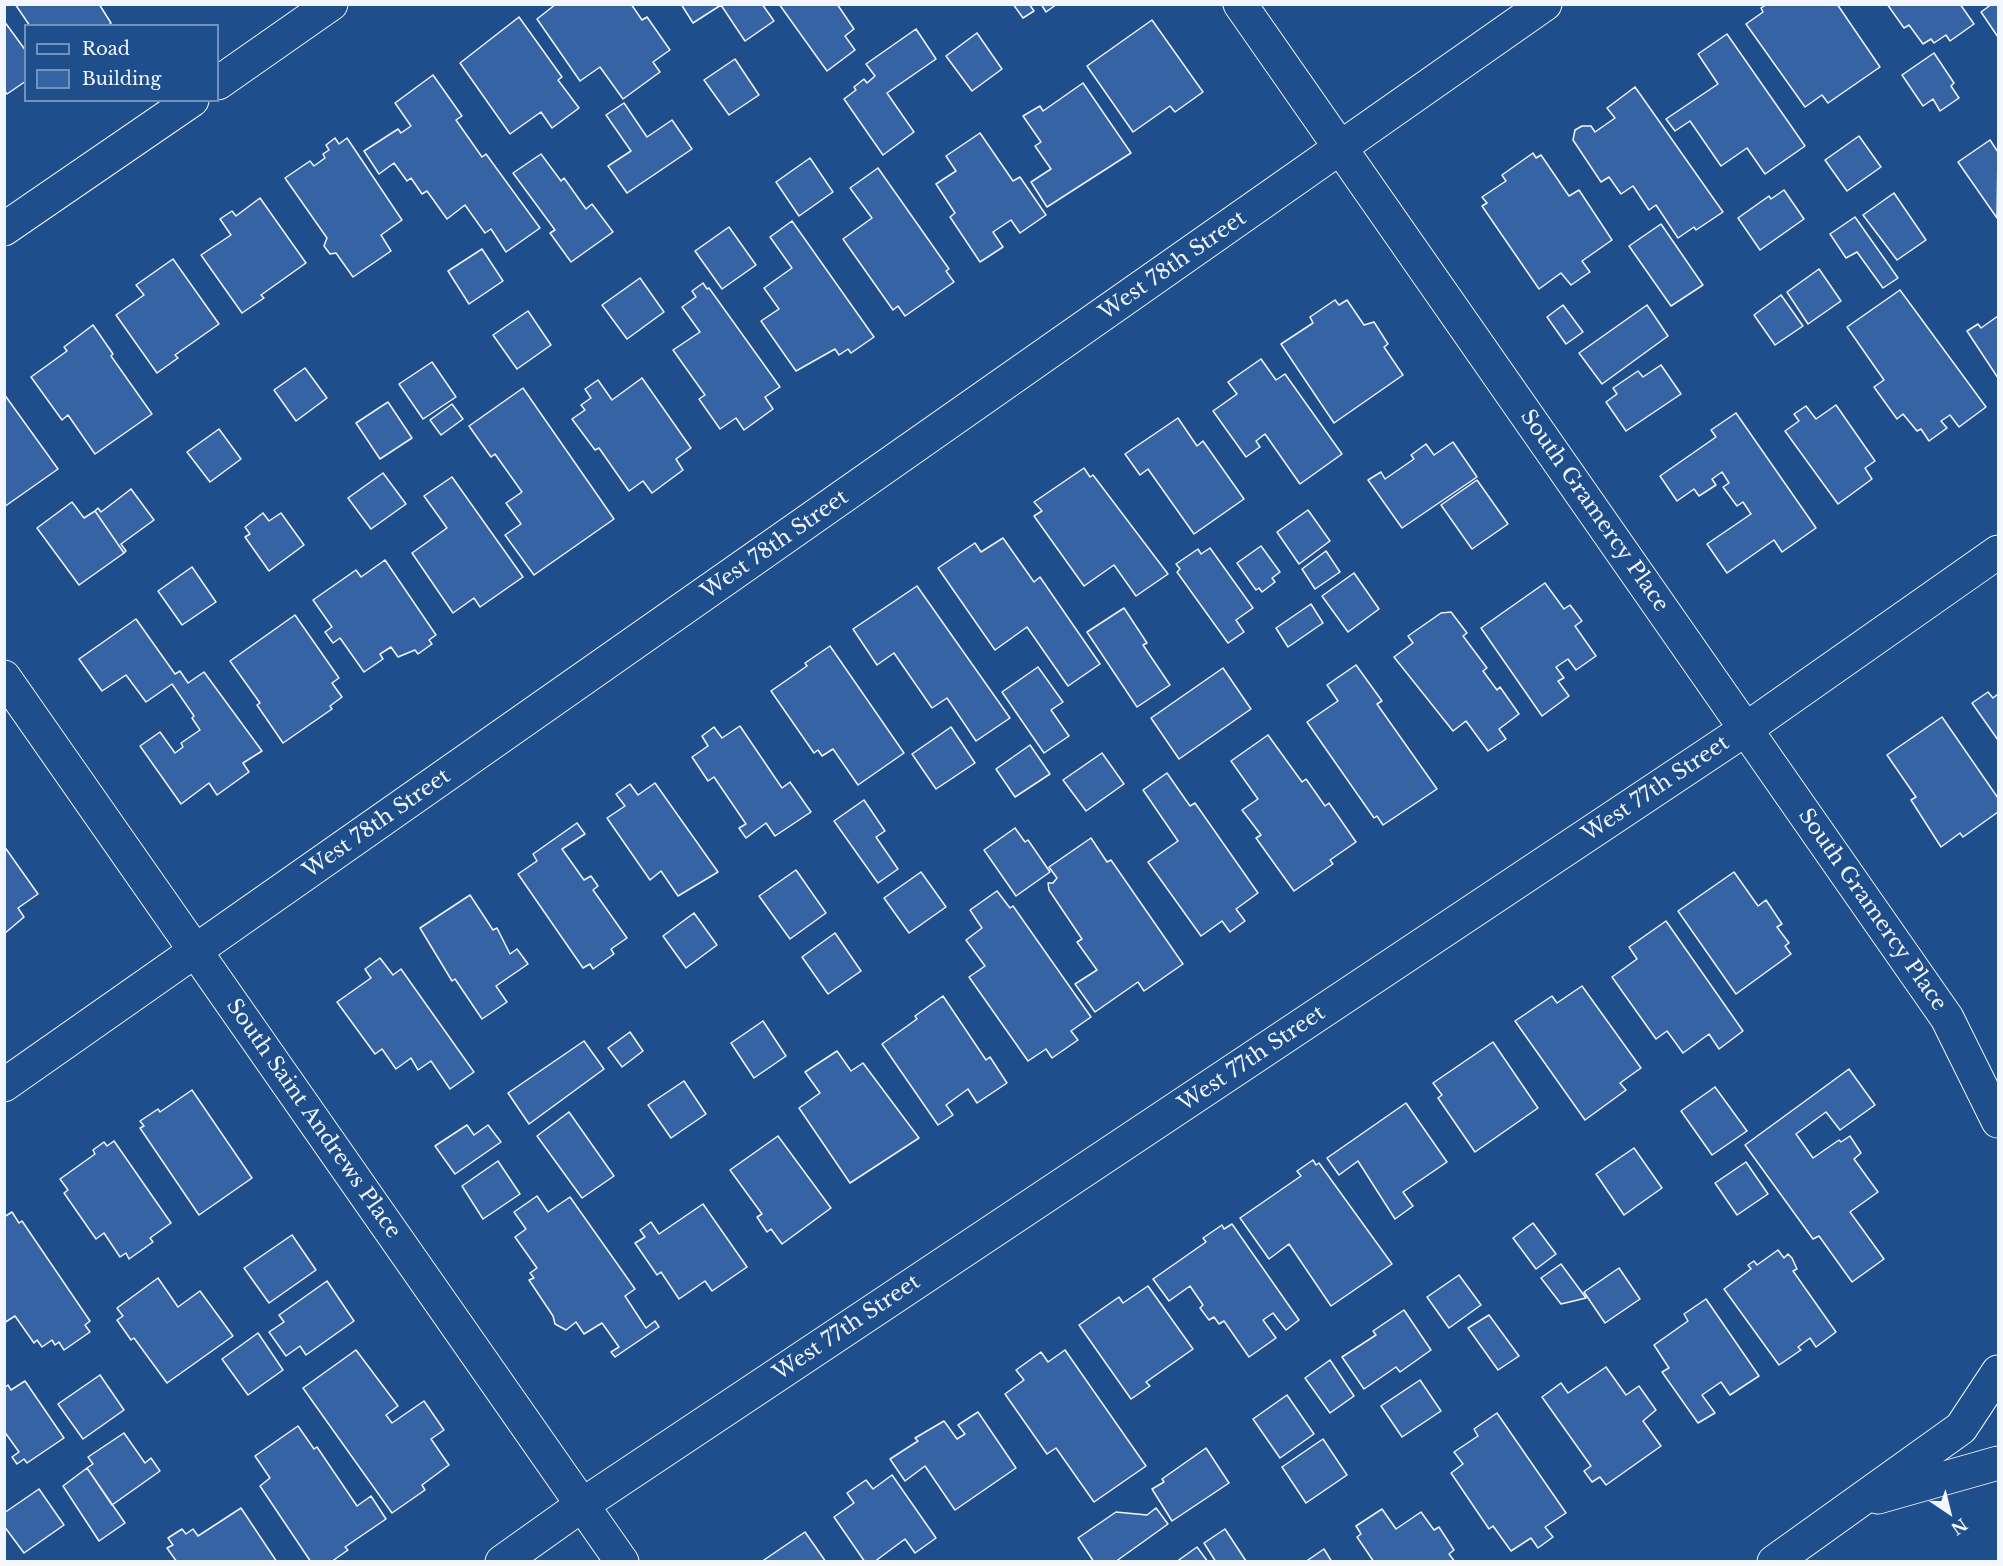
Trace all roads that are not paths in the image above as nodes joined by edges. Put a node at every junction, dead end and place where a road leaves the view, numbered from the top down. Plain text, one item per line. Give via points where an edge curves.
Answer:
1 (331, 4) edge
2 (1240, 4) edge
3 (1545, 4) edge
4 (219, 82) edge
5 (189, 102) edge
6 (1340, 148) junction
7 (4, 229) edge
8 (1998, 552) edge
9 (4, 676) edge
10 (1746, 729) junction
11 (195, 951) junction
12 (1947, 1018) junction
13 (1998, 1070) edge
14 (4, 1085) edge
15 (1998, 1121) edge
16 (1998, 1372) edge
17 (1998, 1463) edge
18 (1856, 1503) junction
19 (582, 1505) junction
20 (502, 1562) edge
21 (622, 1562) edge
22 (1774, 1562) edge

1 - 4 street
2 - 6 street, South Gramercy Place
3 - 6 street, West 78th Street
5 - 7 street
6 - 10 street, South Gramercy Place
6 - 11 street, West 78th Street
8 - 10 street, West 77th Street
9 - 11 street, South Saint Andrews Place
10 - 12 street, South Gramercy Place
10 - 19 street, West 77th Street
11 - 14 street, West 78th Street
11 - 19 street, South Saint Andrews Place
12 - 13 street, South Gramercy Place
12 - 15 street, South Gramercy Place
16 - 18 street via 1961,1428
17 - 18 street
18 - 22 street
19 - 20 street, West 77th Street
19 - 21 street, South Saint Andrews Place

